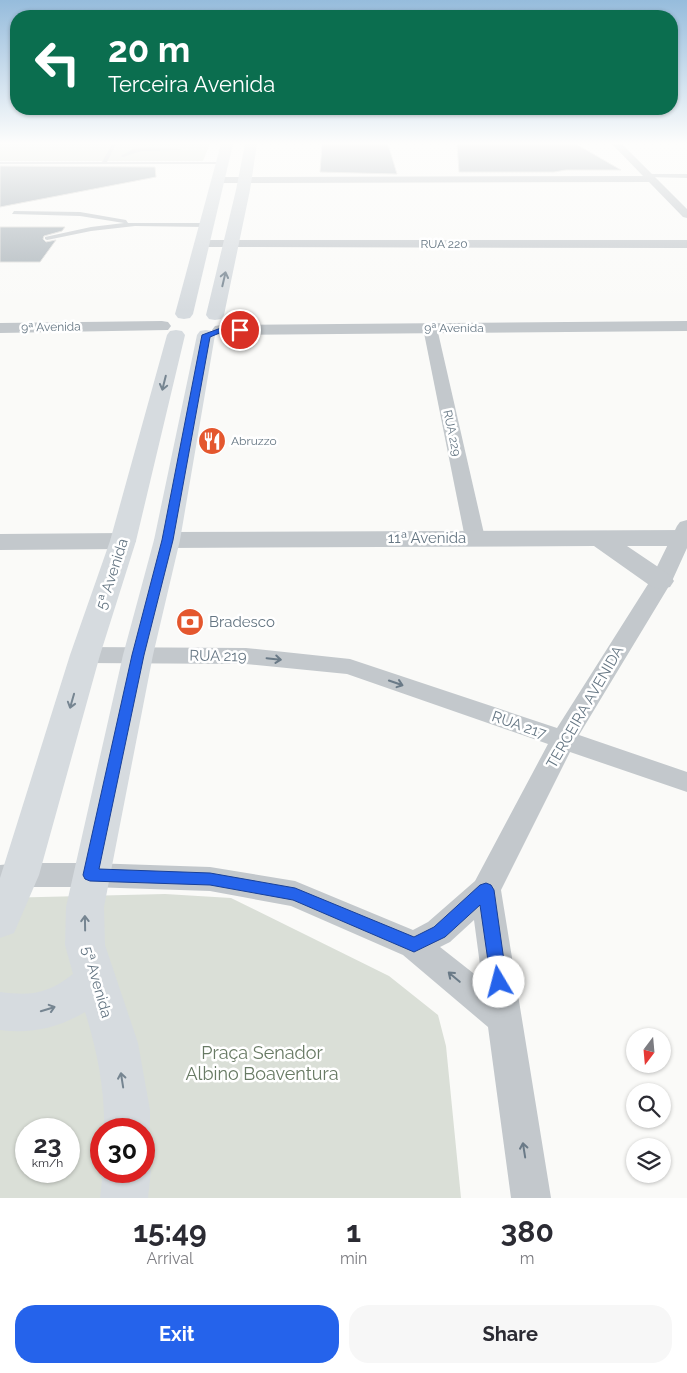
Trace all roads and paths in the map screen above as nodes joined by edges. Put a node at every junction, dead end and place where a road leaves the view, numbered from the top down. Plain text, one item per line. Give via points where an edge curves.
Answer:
1 (212, 200) edge
2 (241, 200) edge
3 (674, 200) edge
4 (685, 211) edge
5 (14, 213) dead end
6 (135, 224) junction
7 (205, 225) junction
8 (47, 238) dead end
9 (201, 244) junction
10 (230, 244) junction
11 (687, 244) edge
12 (184, 314) junction
13 (687, 326) edge
14 (214, 327) junction
15 (0, 328) edge
16 (430, 328) junction
17 (169, 331) junction
18 (685, 534) edge
19 (475, 538) junction
20 (599, 538) junction
21 (167, 540) junction
22 (123, 541) junction
23 (0, 542) edge
24 (661, 580) junction
25 (85, 654) junction
26 (138, 655) junction
27 (350, 667) joint
28 (563, 740) junction
29 (687, 782) edge
30 (90, 875) junction
31 (10, 876) edge
32 (486, 890) junction
33 (0, 922) edge
34 (414, 945) junction
35 (95, 981) junction
36 (0, 1011) edge
37 (504, 1019) junction
38 (127, 1118) edge
39 (126, 1183) edge
40 (124, 1198) edge
41 (531, 1198) edge

1 - 7 main road
2 - 10 main road, 5ª Avenida
3 - 4 street
5 - 6 lane via 80,214
6 - 7 lane
6 - 8 lane
7 - 9 main road
9 - 10 street, RUA 220
9 - 12 main road
10 - 11 street, RUA 220
14 -> 10 main road, 5ª Avenida
12 - 14 main road via 200,312
12 - 17 main road via 168,318
13 - 16 street, 9ª Avenida
14 - 16 street, 9ª Avenida
14 - 17 main road
14 - 21 main road, 5ª Avenida
15 - 17 street, 9ª Avenida
16 - 19 street, RUA 229
17 -> 22 main road, 5ª Avenida
18 - 20 street, 11ª Avenida
18 - 24 street, TERCEIRA AVENIDA
19 - 20 street, 11ª Avenida
19 - 21 street, 11ª Avenida
20 - 24 street
21 - 26 main road, 5ª Avenida
22 - 23 street
22 - 25 main road, 5ª Avenida
24 - 28 street, TERCEIRA AVENIDA
25 - 26 street, RUA 219
25 -> 31 main road, 5ª Avenida
26 -> 27 street, RUA 219 via 246,656
26 - 30 main road, 5ª Avenida
27 -> 28 street, RUA 217
28 - 29 street, RUA 217
28 - 32 street, TERCEIRA AVENIDA
30 - 31 street
30 - 34 street via 210,879 295,894
35 -> 30 main road, 5ª Avenida via 85,946 84,906
31 - 33 main road, 5ª Avenida
32 - 34 street, TERCEIRA AVENIDA via 440,932
32 - 37 street
37 -> 34 street
36 -> 35 main road via 20,1014 47,1010 74,998
38 -> 35 main road, 5ª Avenida via 116,1043
41 -> 37 street
39 - 40 main road

